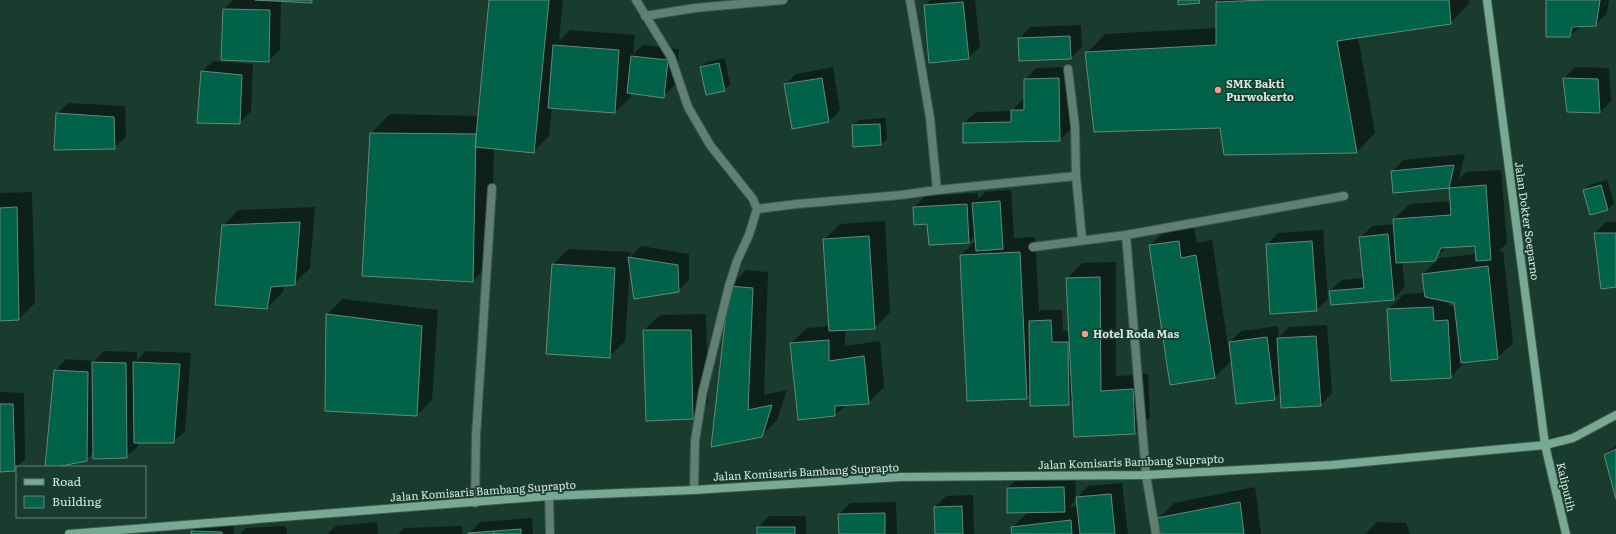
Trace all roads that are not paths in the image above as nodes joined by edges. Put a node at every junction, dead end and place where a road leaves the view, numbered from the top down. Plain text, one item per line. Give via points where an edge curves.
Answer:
1 (636, 0) edge
2 (783, 0) edge
3 (910, 0) edge
4 (1487, 0) edge
5 (645, 16) junction
6 (1068, 69) dead end
7 (1076, 176) junction
8 (492, 188) dead end
9 (937, 190) junction
10 (1344, 196) dead end
11 (757, 209) junction
12 (1126, 235) junction
13 (1082, 239) junction
14 (1032, 247) dead end
15 (1616, 415) edge
16 (1545, 445) junction
17 (1146, 475) junction
18 (694, 490) junction
19 (549, 496) junction
20 (475, 503) junction
21 (69, 534) edge
22 (550, 534) edge
23 (1156, 534) edge
24 (1566, 534) edge

1 - 5 street
2 - 5 street via 695,8
3 - 9 street via 930,118
4 - 16 main road, Jalan Dokter Soeparno
5 - 11 street via 671,58 688,107 710,145 753,199
6 - 7 street via 1075,126
7 - 9 street
7 - 13 street
8 - 20 street via 476,436
9 - 11 street
10 - 12 street
11 - 18 street via 729,286 703,391 695,442
12 - 13 street
12 - 17 street
13 - 14 street
15 - 16 main road, Jalan Komisaris Bambang Suprapto via 1573,438
16 - 17 main road, Jalan Komisaris Bambang Suprapto via 1332,465
16 - 24 main road, Kaliputih
17 - 18 main road, Jalan Komisaris Bambang Suprapto via 900,477
17 - 23 street
18 - 19 main road, Jalan Komisaris Bambang Suprapto
19 - 20 main road, Jalan Komisaris Bambang Suprapto
19 - 22 street
20 - 21 main road, Jalan Komisaris Bambang Suprapto

